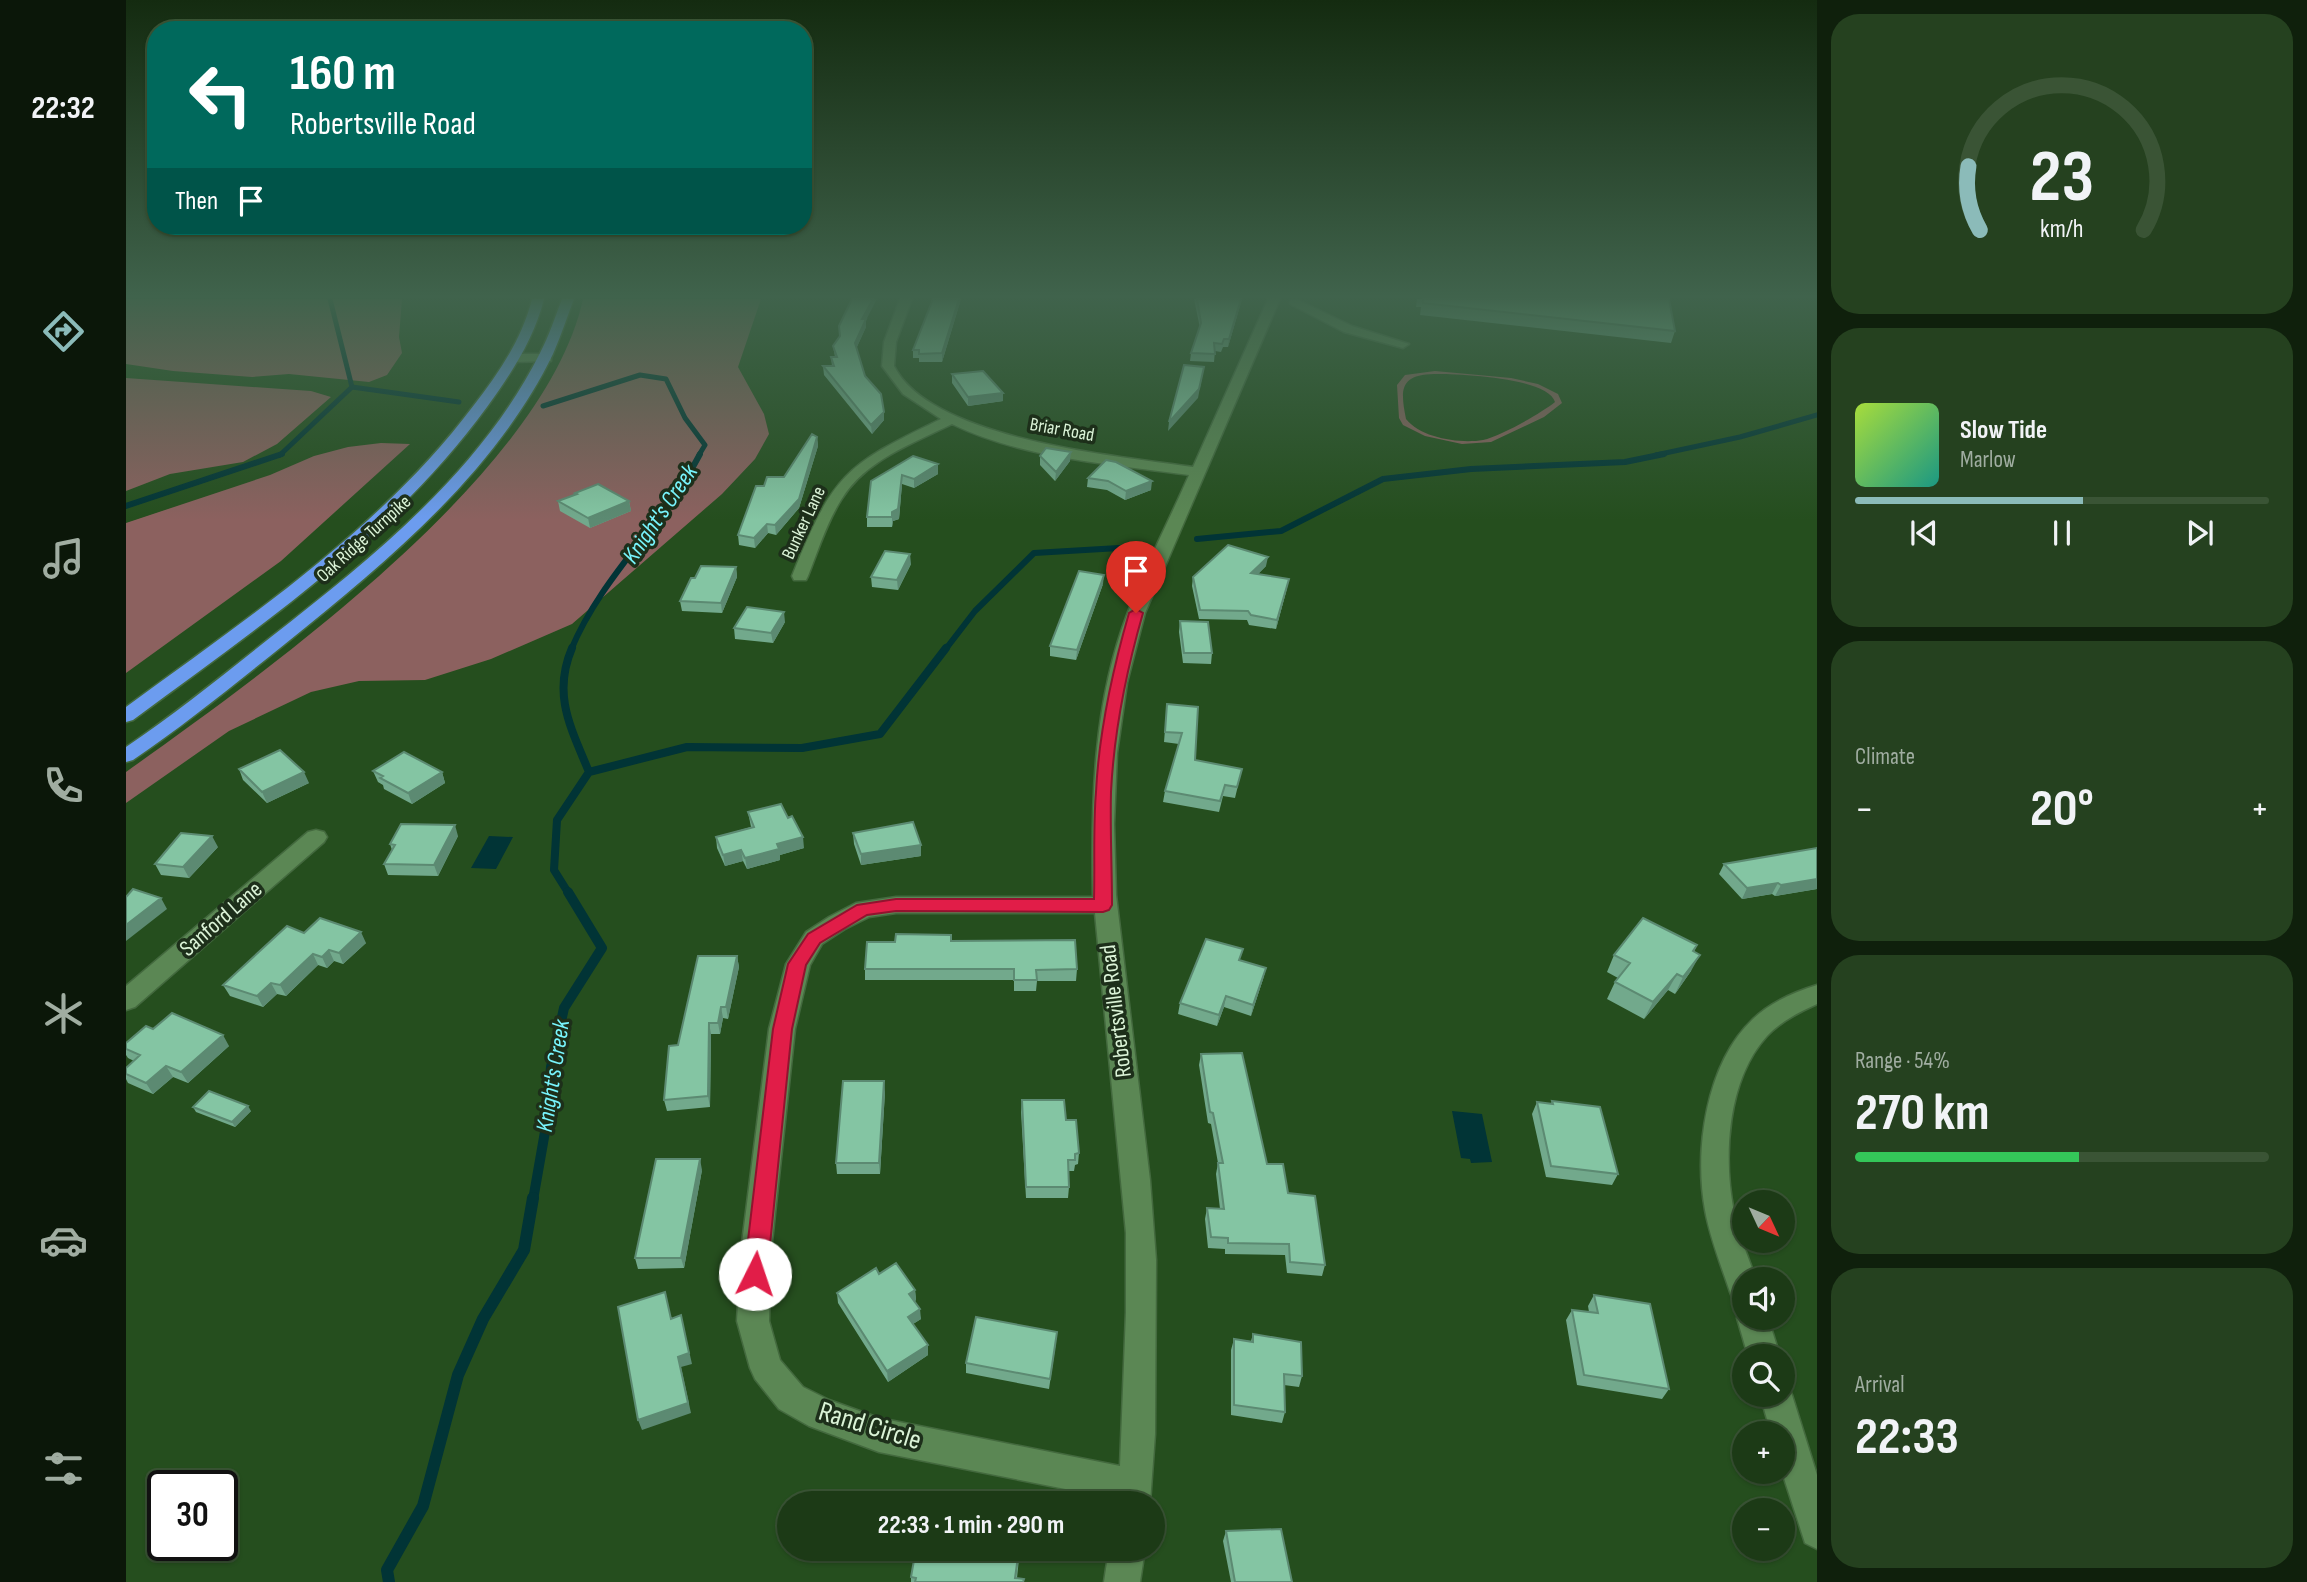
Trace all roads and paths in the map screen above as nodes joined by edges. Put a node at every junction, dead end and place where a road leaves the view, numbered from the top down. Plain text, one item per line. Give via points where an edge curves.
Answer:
1 (503, 373) edge
2 (538, 373) edge
3 (892, 373) edge
4 (1249, 373) edge
5 (950, 420) junction
6 (1197, 472) junction
7 (326, 564) junction
8 (364, 570) junction
9 (800, 576) dead end
10 (126, 716) edge
11 (126, 756) edge
12 (316, 837) dead end
13 (1103, 905) junction
14 (1817, 994) edge
15 (126, 1000) edge
16 (1737, 1267) edge
17 (1780, 1407) edge
18 (1118, 1491) edge
19 (1135, 1491) edge
20 (1817, 1531) edge
21 (1125, 1561) edge
22 (1122, 1582) edge

1 - 7 highway, Oak Ridge Turnpike via 433,464
2 - 8 highway, Oak Ridge Turnpike via 469,467
3 - 5 street, Briar Road via 910,393
4 - 6 street, Robertsville Road
5 - 6 street, Briar Road via 1020,443
5 - 9 street, Bunker Lane via 887,452 848,479 830,506
6 - 13 street, Robertsville Road via 1136,613 1120,667 1103,793
7 - 8 highway
7 - 10 highway, Oak Ridge Turnpike
8 - 11 highway, Oak Ridge Turnpike
12 - 15 street, Sanford Lane
13 - 18 street, Rand Circle via 896,905 863,909 814,938 797,964 782,1029 756,1251 753,1321 766,1368 791,1398 821,1414 878,1435
13 - 19 street, Robertsville Road via 1143,1260
14 - 16 street via 1796,1002 1755,1032 1728,1081 1715,1142 1719,1209
17 - 20 street
21 - 22 street

